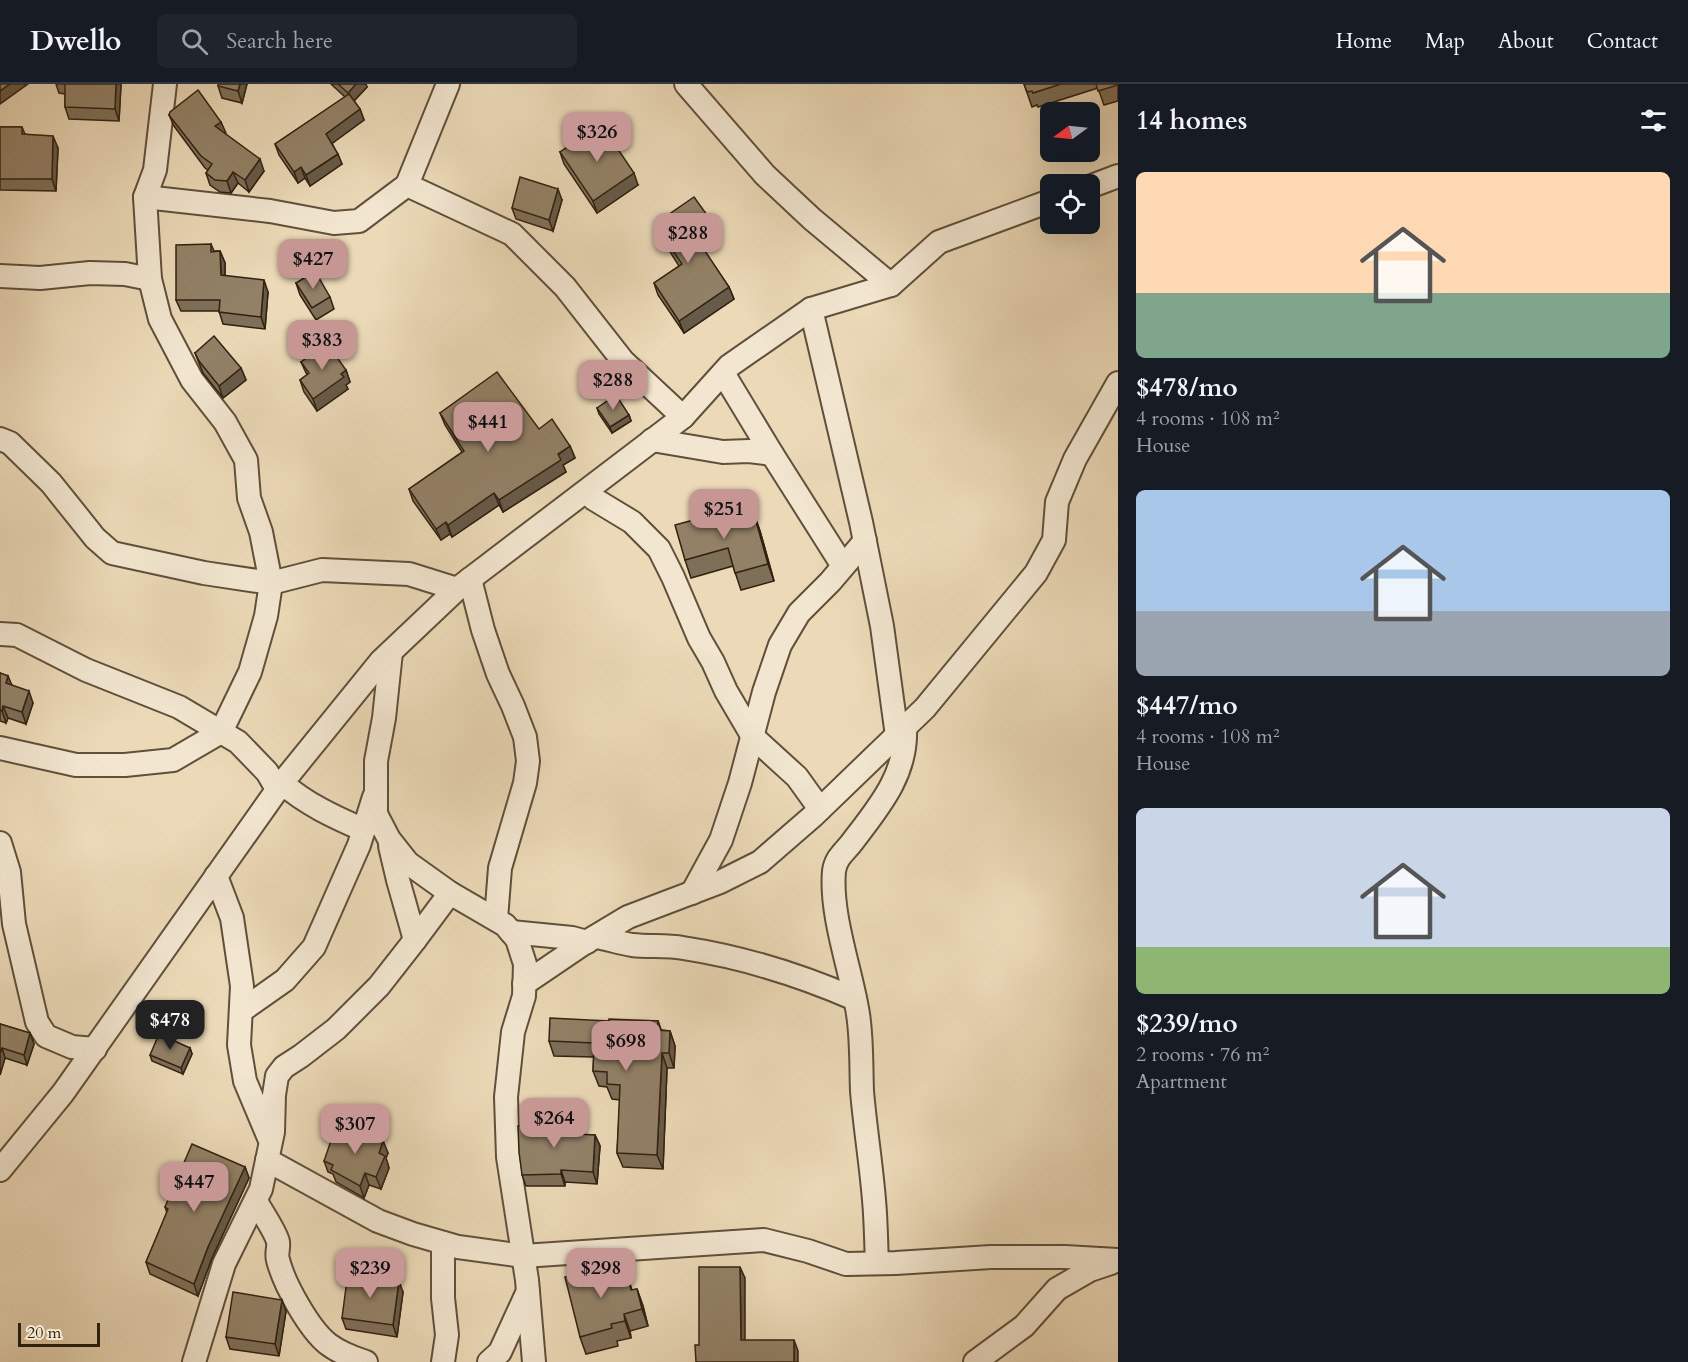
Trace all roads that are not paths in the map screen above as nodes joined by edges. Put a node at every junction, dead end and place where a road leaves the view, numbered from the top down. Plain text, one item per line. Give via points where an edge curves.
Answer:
1 (165, 84) edge
2 (448, 84) edge
3 (686, 84) edge
4 (1118, 176) edge
5 (1100, 183) edge
6 (406, 185) junction
7 (146, 197) junction
8 (1040, 205) edge
9 (0, 276) edge
10 (150, 279) junction
11 (891, 285) junction
12 (811, 309) junction
13 (723, 373) junction
14 (1118, 383) edge
15 (683, 417) junction
16 (0, 439) edge
17 (652, 440) junction
18 (772, 454) junction
19 (594, 499) dead end
20 (865, 541) junction
21 (843, 566) junction
22 (271, 584) junction
23 (463, 584) junction
24 (0, 634) edge
25 (391, 652) junction
26 (222, 732) junction
27 (901, 732) junction
28 (753, 737) junction
29 (0, 748) edge
30 (279, 786) junction
31 (376, 790) junction
32 (820, 809) junction
33 (364, 830) junction
34 (389, 839) junction
35 (0, 843) edge
36 (216, 876) junction
37 (450, 893) junction
38 (692, 893) junction
39 (504, 926) junction
40 (591, 939) junction
41 (416, 940) junction
42 (524, 984) junction
43 (855, 999) junction
44 (241, 1011) junction
45 (95, 1049) junction
46 (269, 1152) junction
47 (0, 1170) edge
48 (256, 1201) junction
49 (443, 1243) junction
50 (523, 1256) junction
51 (1118, 1260) edge
52 (877, 1263) junction
53 (528, 1290) junction
54 (195, 1362) edge
55 (366, 1362) edge
56 (443, 1362) edge
57 (489, 1362) edge
58 (534, 1362) edge
59 (975, 1362) edge

1 - 7 street via 155,170
2 - 6 street
3 - 11 street via 765,175
4 - 5 street
6 - 7 street via 359,221 334,223 270,211
6 - 15 street via 512,234 564,287 623,361
7 - 10 street
8 - 11 street via 939,242
9 - 10 street via 40,278 90,273
10 - 22 street via 160,319 192,380 225,422 246,460 249,498 261,532
11 - 12 street
12 - 13 street
12 - 20 street
13 - 15 street
13 - 18 street
14 - 27 street via 1075,459 1057,502 1053,540 1036,573
15 - 17 street
16 - 22 street via 10,443 51,483 112,553
17 - 18 street via 723,452
17 - 23 street
18 - 21 street
19 - 28 street via 632,522 659,549 699,638
20 - 21 street
20 - 27 street
21 - 28 street via 799,613 780,645
22 - 23 street via 322,570 409,574
22 - 26 street via 250,672
23 - 25 street
23 - 39 street via 525,737 528,761 500,868
24 - 26 street via 17,635 86,670 179,707
25 - 30 street
25 - 31 street via 376,760
26 - 29 street via 173,760 125,765 76,765
26 - 30 street via 238,742
27 - 32 street
27 - 43 street via 906,743 901,766 882,803 836,862 834,891 839,928
28 - 32 street via 797,777
28 - 38 street via 721,840
30 - 33 street
30 - 36 street
31 - 33 street
31 - 34 street via 376,814
32 - 38 street via 760,862
33 - 44 street via 314,947 285,980
34 - 37 street via 408,863
34 - 41 street
35 - 45 street via 37,1022 46,1036 72,1047
36 - 44 street via 232,918 242,986
36 - 45 street
37 - 39 street
37 - 41 street
38 - 40 street via 628,917
39 - 40 street
39 - 42 street via 517,939 525,964
40 - 42 street
40 - 43 street via 680,947 726,956 786,972
41 - 46 street via 379,986 336,1029 277,1076
42 - 50 street via 513,1032 506,1097 507,1157
43 - 52 street
44 - 46 street via 239,1045 245,1081
45 - 47 street
46 - 48 street
46 - 49 street via 378,1221
48 - 54 street via 224,1264
48 - 55 street via 278,1242 277,1257 290,1291 315,1329 347,1356
49 - 50 street
49 - 56 street via 447,1335
50 - 52 street via 764,1240 846,1264
50 - 53 street
51 - 52 street via 991,1257
51 - 59 street via 1057,1289 1024,1326
53 - 57 street via 500,1352
53 - 58 street

